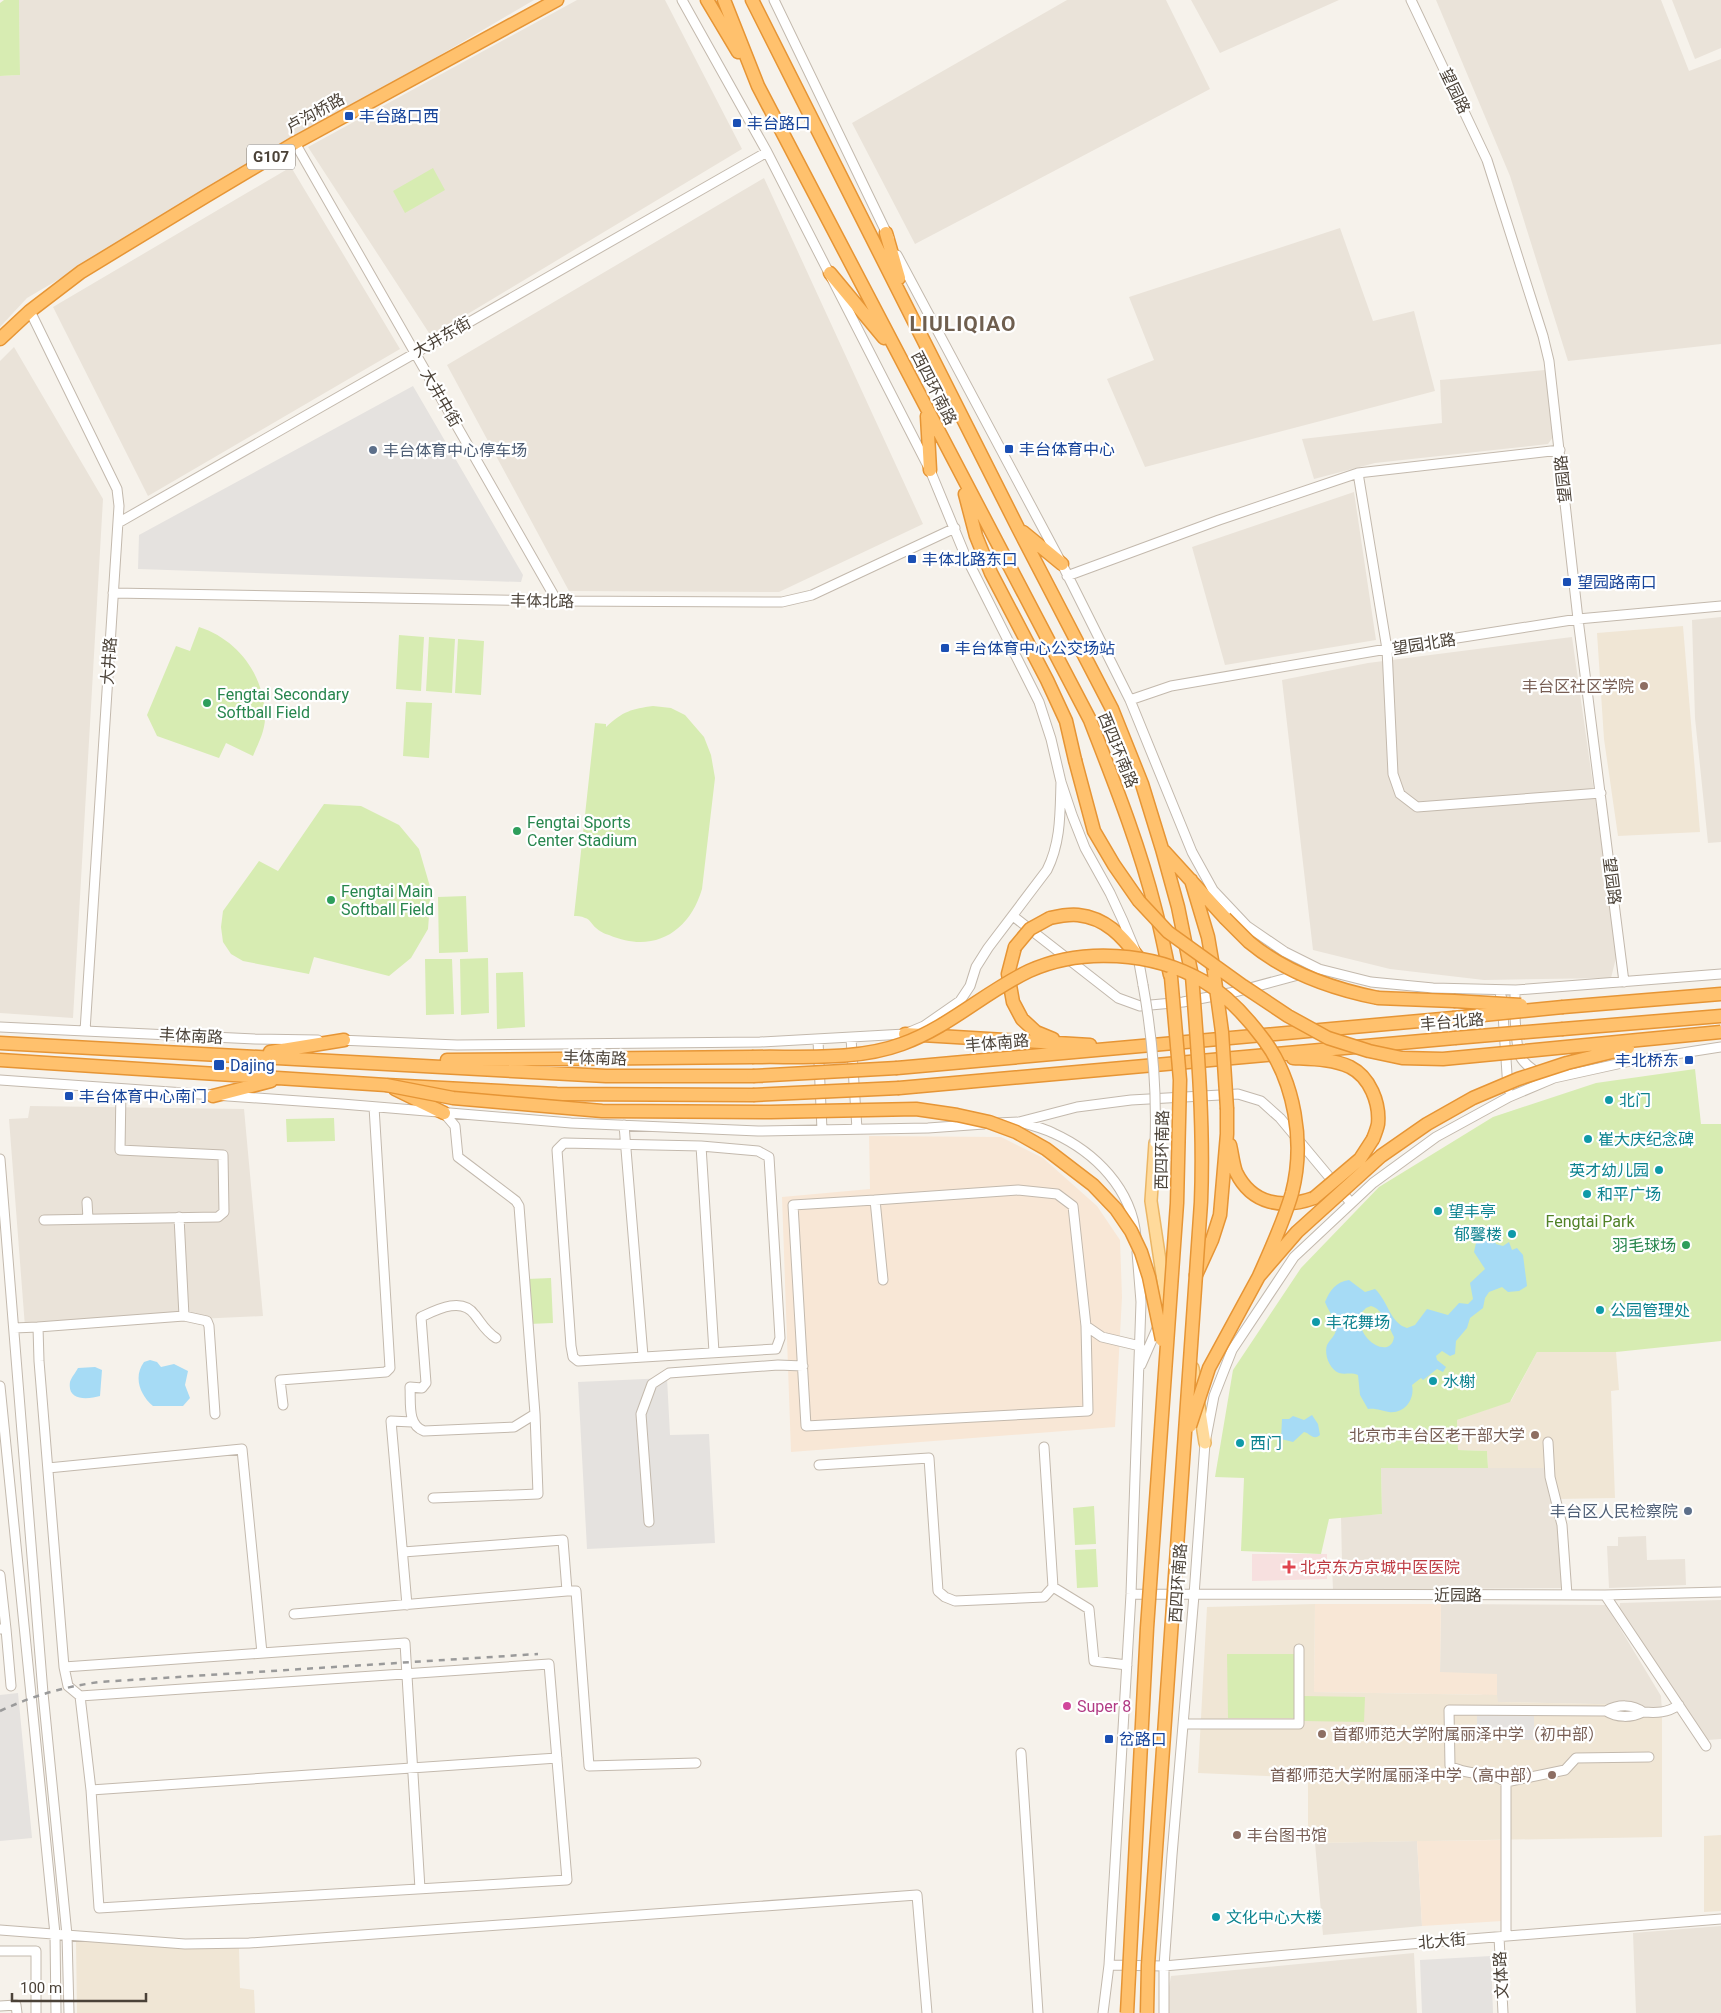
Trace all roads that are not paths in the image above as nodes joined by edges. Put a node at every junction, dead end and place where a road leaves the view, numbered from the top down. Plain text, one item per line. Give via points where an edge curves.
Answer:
1 (557, 0) edge
2 (682, 0) edge
3 (707, 0) edge
4 (724, 0) edge
5 (752, 0) edge
6 (774, 0) edge
7 (1411, 0) edge
8 (758, 86) junction
9 (295, 143) junction
10 (767, 152) junction
11 (886, 233) junction
12 (830, 273) junction
13 (907, 307) junction
14 (30, 311) junction
15 (0, 339) edge
16 (416, 353) junction
17 (899, 357) junction
18 (927, 411) junction
19 (1560, 450) junction
20 (930, 470) junction
21 (958, 470) junction
22 (1358, 473) junction
23 (118, 523) junction
24 (955, 528) junction
25 (1018, 528) junction
26 (1065, 570) junction
27 (113, 593) junction
28 (557, 601) junction
29 (1721, 606) edge
30 (1578, 619) junction
31 (1387, 649) junction
32 (1130, 700) junction
33 (1061, 782) junction
34 (1601, 793) junction
35 (1162, 849) junction
36 (1190, 880) junction
37 (1013, 916) junction
38 (1138, 957) junction
39 (1319, 969) junction
40 (1721, 974) edge
41 (1624, 982) junction
42 (1499, 990) junction
43 (1516, 990) junction
44 (1721, 994) edge
45 (1563, 1008) junction
46 (1721, 1016) edge
47 (0, 1027) edge
48 (85, 1031) junction
49 (1721, 1033) edge
50 (905, 1034) junction
51 (851, 1038) junction
52 (344, 1040) junction
53 (818, 1040) junction
54 (1060, 1042) junction
55 (1188, 1042) joint
56 (3, 1043) edge
57 (1721, 1047) edge
58 (1130, 1048) junction
59 (248, 1055) junction
60 (1256, 1055) junction
61 (0, 1060) edge
62 (341, 1063) junction
63 (283, 1078) junction
64 (1554, 1078) junction
65 (0, 1080) edge
66 (386, 1085) junction
67 (121, 1090) junction
68 (213, 1096) junction
69 (1509, 1096) junction
70 (374, 1107) junction
71 (444, 1113) junction
72 (1019, 1122) junction
73 (624, 1125) junction
74 (857, 1129) junction
75 (822, 1130) junction
76 (1227, 1134) junction
77 (1155, 1143) joint
78 (625, 1144) junction
79 (701, 1146) junction
80 (0, 1160) edge
81 (875, 1200) junction
82 (88, 1202) dead end
83 (1351, 1203) junction
84 (179, 1217) junction
85 (88, 1219) junction
86 (44, 1220) dead end
87 (1196, 1275) joint
88 (1259, 1276) junction
89 (883, 1280) dead end
90 (1167, 1304) junction
91 (184, 1316) junction
92 (1086, 1326) junction
93 (38, 1327) junction
94 (14, 1328) junction
95 (496, 1338) dead end
96 (1140, 1346) junction
97 (714, 1352) junction
98 (1190, 1352) junction
99 (643, 1356) junction
100 (1166, 1357) junction
101 (803, 1366) junction
102 (1139, 1370) junction
103 (0, 1386) edge
104 (283, 1405) dead end
105 (215, 1414) dead end
106 (535, 1414) junction
107 (412, 1422) junction
108 (1548, 1442) dead end
109 (1184, 1443) junction
110 (1205, 1443) junction
111 (1044, 1447) dead end
112 (819, 1465) dead end
113 (48, 1468) junction
114 (433, 1498) dead end
115 (649, 1522) dead end
116 (403, 1552) junction
117 (0, 1575) edge
118 (1053, 1587) junction
119 (567, 1591) junction
120 (1721, 1592) edge
121 (1131, 1594) junction
122 (1150, 1594) junction
123 (1174, 1595) junction
124 (1194, 1595) junction
125 (1567, 1595) junction
126 (1605, 1595) junction
127 (408, 1605) junction
128 (294, 1614) dead end
129 (3, 1629) edge
130 (1299, 1649) dead end
131 (262, 1653) junction
132 (1127, 1665) junction
133 (64, 1667) junction
134 (407, 1673) junction
135 (11, 1686) dead end
136 (80, 1696) junction
137 (1679, 1705) junction
138 (1183, 1724) junction
139 (1706, 1746) dead end
140 (1021, 1753) dead end
141 (1649, 1757) dead end
142 (557, 1758) junction
143 (696, 1763) dead end
144 (412, 1768) junction
145 (1506, 1782) junction
146 (92, 1790) junction
147 (420, 1889) junction
148 (1721, 1918) edge
149 (0, 1930) edge
150 (55, 1934) junction
151 (67, 1934) junction
152 (1503, 1936) junction
153 (0, 1951) edge
154 (1109, 1966) junction
155 (1128, 1966) junction
156 (1164, 1966) junction
157 (1150, 1967) junction
158 (0, 2006) edge
159 (17, 2013) edge
160 (36, 2013) edge
161 (56, 2013) edge
162 (69, 2013) edge
163 (927, 2013) edge
164 (1038, 2013) edge
165 (1103, 2013) edge
166 (1126, 2013) edge
167 (1147, 2013) edge
168 (1164, 2013) edge
169 (1503, 2013) edge

1 - 9 highway, 卢沟桥路 / G107
2 - 10 street, 西四环南路
3 - 8 highway
4 - 8 highway, 西四环南路
5 - 13 highway, 西四环南路
6 - 11 street, 西四环南路
7 - 19 street, 望园路 via 1493,176 1543,336 1553,386
8 - 17 highway, 西四环南路
9 - 14 highway, 卢沟桥路 / G107 via 81,272
9 - 16 street, 大井中街
10 - 12 street, 西四环南路
10 - 16 street, 大井东街
11 - 13 highway
11 - 26 street, 西四环南路
12 - 17 highway
12 - 20 street, 西四环南路
13 - 25 highway, 西四环南路
14 - 15 highway, 卢沟桥路 / G107
14 - 23 street, 大井路 via 117,489
16 - 23 street, 大井东街
16 - 28 street, 大井中街
17 - 18 highway, 西四环南路
18 - 20 highway
18 - 21 highway, 西四环南路
19 - 22 street
19 - 30 street, 望园路
20 - 24 street, 西四环南路
21 - 49 highway, bridge via 976,536 991,573 1066,721 1094,831 1140,901 1168,932 1204,959 1288,1016 1328,1038 1394,1056 1443,1060
21 - 100 highway, 西四环南路, bridge via 1090,720 1119,793 1155,907 1170,977 1180,1080 1177,1203
22 - 26 street
22 - 31 street
23 - 27 street, 大井路
24 - 28 street, 丰体北路 via 797,600 765,603
24 - 33 street, 西四环南路 via 965,555 1039,702
25 - 26 highway
25 - 35 highway, 西四环南路 via 1112,709 1142,784
26 - 32 street, 西四环南路
27 - 28 street, 丰体北路
27 - 48 street, 大井路
29 - 30 street, 望园北路
30 - 31 street, 望园北路
30 - 34 street, 望园路
31 - 32 street, 望园北路 via 1171,686
31 - 34 street via 1393,774 1400,794 1417,808
32 - 39 street, 西四环南路 via 1192,852 1213,890 1247,926 1285,952
33 - 37 street via 1058,841 1053,856
33 - 38 street, 西四环南路 via 1085,848 1110,893
34 - 41 street, 望园路
35 - 36 highway
35 - 109 highway, 西四环南路, bridge via 1192,976 1203,1147
36 - 45 highway, bridge via 1250,942 1312,979 1347,992 1378,998
36 - 76 highway, bridge via 1208,937 1214,973 1222,1032
37 - 39 street via 1118,998 1140,1006 1235,992
37 - 50 street via 976,967 970,986 960,1001 924,1026
38 - 54 highway, bridge via 1122,936 1101,920 1077,914 1050,918 1030,929 1015,948 1008,974 1013,1002 1022,1019 1036,1032
38 - 77 street, 西四环南路, bridge via 1151,1032 1157,1097
39 - 42 street, 丰台北路 via 1371,982
40 - 41 street, 丰台北路
41 - 43 street, 丰台北路
42 - 43 street, 丰台北路
42 - 69 street
43 - 64 street via 1514,1002 1520,1056 1532,1070
44 - 45 highway, 丰台北路
45 - 55 highway, 丰台北路, bridge
46 - 60 highway, 丰台北路, bridge
47 - 48 street, 丰体南路
48 - 52 street, 丰体南路
49 - 88 highway, bridge via 1567,1063 1473,1098 1427,1124 1381,1156 1297,1232
50 - 51 street, 丰体南路
50 - 54 highway
51 - 53 street, 丰体南路
51 - 74 street
52 - 53 street, 丰体南路 via 457,1045
52 - 59 highway
53 - 75 street
54 - 58 highway
55 - 58 highway, 丰体南路
56 - 59 highway, 丰体南路
57 - 64 street via 1631,1060
58 - 62 highway, 丰体南路, bridge via 897,1068 753,1076 606,1076
59 - 62 highway, 丰体南路
60 - 66 highway, 丰台北路, bridge via 899,1088 753,1095 557,1094
60 - 76 highway, bridge via 1327,1060 1351,1068 1364,1077 1374,1093 1378,1124 1373,1139 1360,1159 1314,1198 1298,1204 1276,1204 1248,1189 1236,1171
61 - 63 highway
62 - 88 highway, bridge via 874,1052 902,1044 947,1022 1031,970 1067,960 1107,955 1145,960 1203,981 1230,1001 1250,1022 1280,1067 1296,1125 1297,1157 1292,1191
63 - 66 highway
63 - 68 highway
64 - 69 street
65 - 67 street
66 - 71 highway
66 - 100 highway, bridge via 453,1098 602,1111 916,1109 989,1122 1016,1132 1046,1149 1093,1185 1116,1209 1131,1231 1149,1276
67 - 68 street
67 - 84 street via 120,1150 223,1155 224,1212 218,1217
68 - 70 street
69 - 83 street via 1436,1136
70 - 71 street
70 - 104 street via 390,1368 386,1372 280,1380
71 - 73 street
71 - 106 street via 455,1126 458,1157 519,1206
72 - 74 street
72 - 83 street via 1130,1100 1238,1094 1261,1101 1280,1118
72 - 96 street via 1052,1132 1086,1151 1109,1173 1124,1197 1135,1225 1141,1302
73 - 75 street via 758,1131
73 - 78 street
74 - 75 street
76 - 87 highway via 1220,1215
77 - 90 main road, 西四环南路 via 1151,1201
78 - 79 street
78 - 99 street
78 - 99 street via 564,1143 557,1150 571,1346 573,1357 578,1361
79 - 97 street
79 - 97 street via 758,1151 768,1156 771,1195 780,1338 776,1349
80 - 94 street
81 - 89 street
81 - 92 street via 1018,1190 1057,1194 1074,1206
81 - 101 street via 793,1205
82 - 85 street
83 - 110 street, 西四环南路 via 1294,1257 1232,1350 1214,1396
84 - 85 street
84 - 91 street
85 - 86 street
87 - 98 main road, 西四环南路
88 - 109 highway, bridge via 1210,1368
90 - 102 street
90 - 122 main road, 西四环南路
91 - 93 street
91 - 105 street via 207,1321 209,1326
92 - 96 street via 1102,1337
92 - 101 street via 1088,1411 806,1426
93 - 94 street
93 - 113 street
94 - 151 street via 43,1694
95 - 107 street via 487,1332 474,1312 464,1306 439,1308 421,1317 426,1383 422,1388 410,1387
96 - 102 street
97 - 99 street
98 - 110 main road
98 - 123 main road, 西四环南路
100 - 166 highway, 西四环南路, bridge
101 - 115 street via 778,1364 669,1372 652,1384 641,1414
102 - 121 street
103 - 150 street
106 - 107 street via 514,1427 424,1431
106 - 114 street via 538,1494
107 - 116 street via 391,1421
108 - 125 street via 1550,1477 1562,1525
109 - 167 highway, 西四环南路, bridge
110 - 124 street, 西四环南路
111 - 118 street
112 - 118 street via 929,1458 938,1591 945,1598 955,1602 1044,1597
113 - 131 street via 242,1449
113 - 133 street
116 - 119 street via 563,1540
116 - 127 street
117 - 129 street
118 - 132 street via 1089,1609 1094,1661
119 - 127 street
119 - 143 street via 576,1591 589,1766
120 - 126 street, 近园路
121 - 122 street, 近园路
121 - 132 street
122 - 123 street, 近园路
122 - 155 main road, 西四环南路
123 - 124 street, 近园路
123 - 157 main road, 西四环南路
124 - 125 street, 近园路
124 - 138 street, 西四环南路
125 - 126 street, 近园路
126 - 137 street
127 - 128 street
129 - 135 street
130 - 138 street via 1299,1724
131 - 133 street
131 - 134 street via 405,1643
132 - 154 street
133 - 136 street via 68,1686
134 - 136 street
134 - 142 street via 549,1664
134 - 144 street
136 - 146 street
137 - 139 street
137 - 145 street via 1662,1713 1643,1712 1636,1706 1614,1706 1606,1711 1449,1710 1450,1766 1460,1772 1498,1777
138 - 156 street, 西四环南路
140 - 164 street
141 - 145 street via 1576,1758 1565,1770
142 - 144 street
142 - 147 street via 567,1880
144 - 146 street
144 - 147 street
145 - 152 street, 文体路
146 - 147 street via 99,1908
148 - 152 street, 北大街
149 - 150 street
150 - 151 street
150 - 161 street
151 - 162 street
151 - 163 street via 185,1944 249,1943 917,1895
152 - 156 street, 北大街
152 - 169 street, 文体路
153 - 160 street via 36,1951
154 - 155 street, 北大街
154 - 165 street
155 - 157 street, 北大街
155 - 166 main road, 西四环南路
156 - 157 street, 北大街
156 - 168 street, 西四环南路
157 - 167 main road, 西四环南路
158 - 159 street via 16,2006

